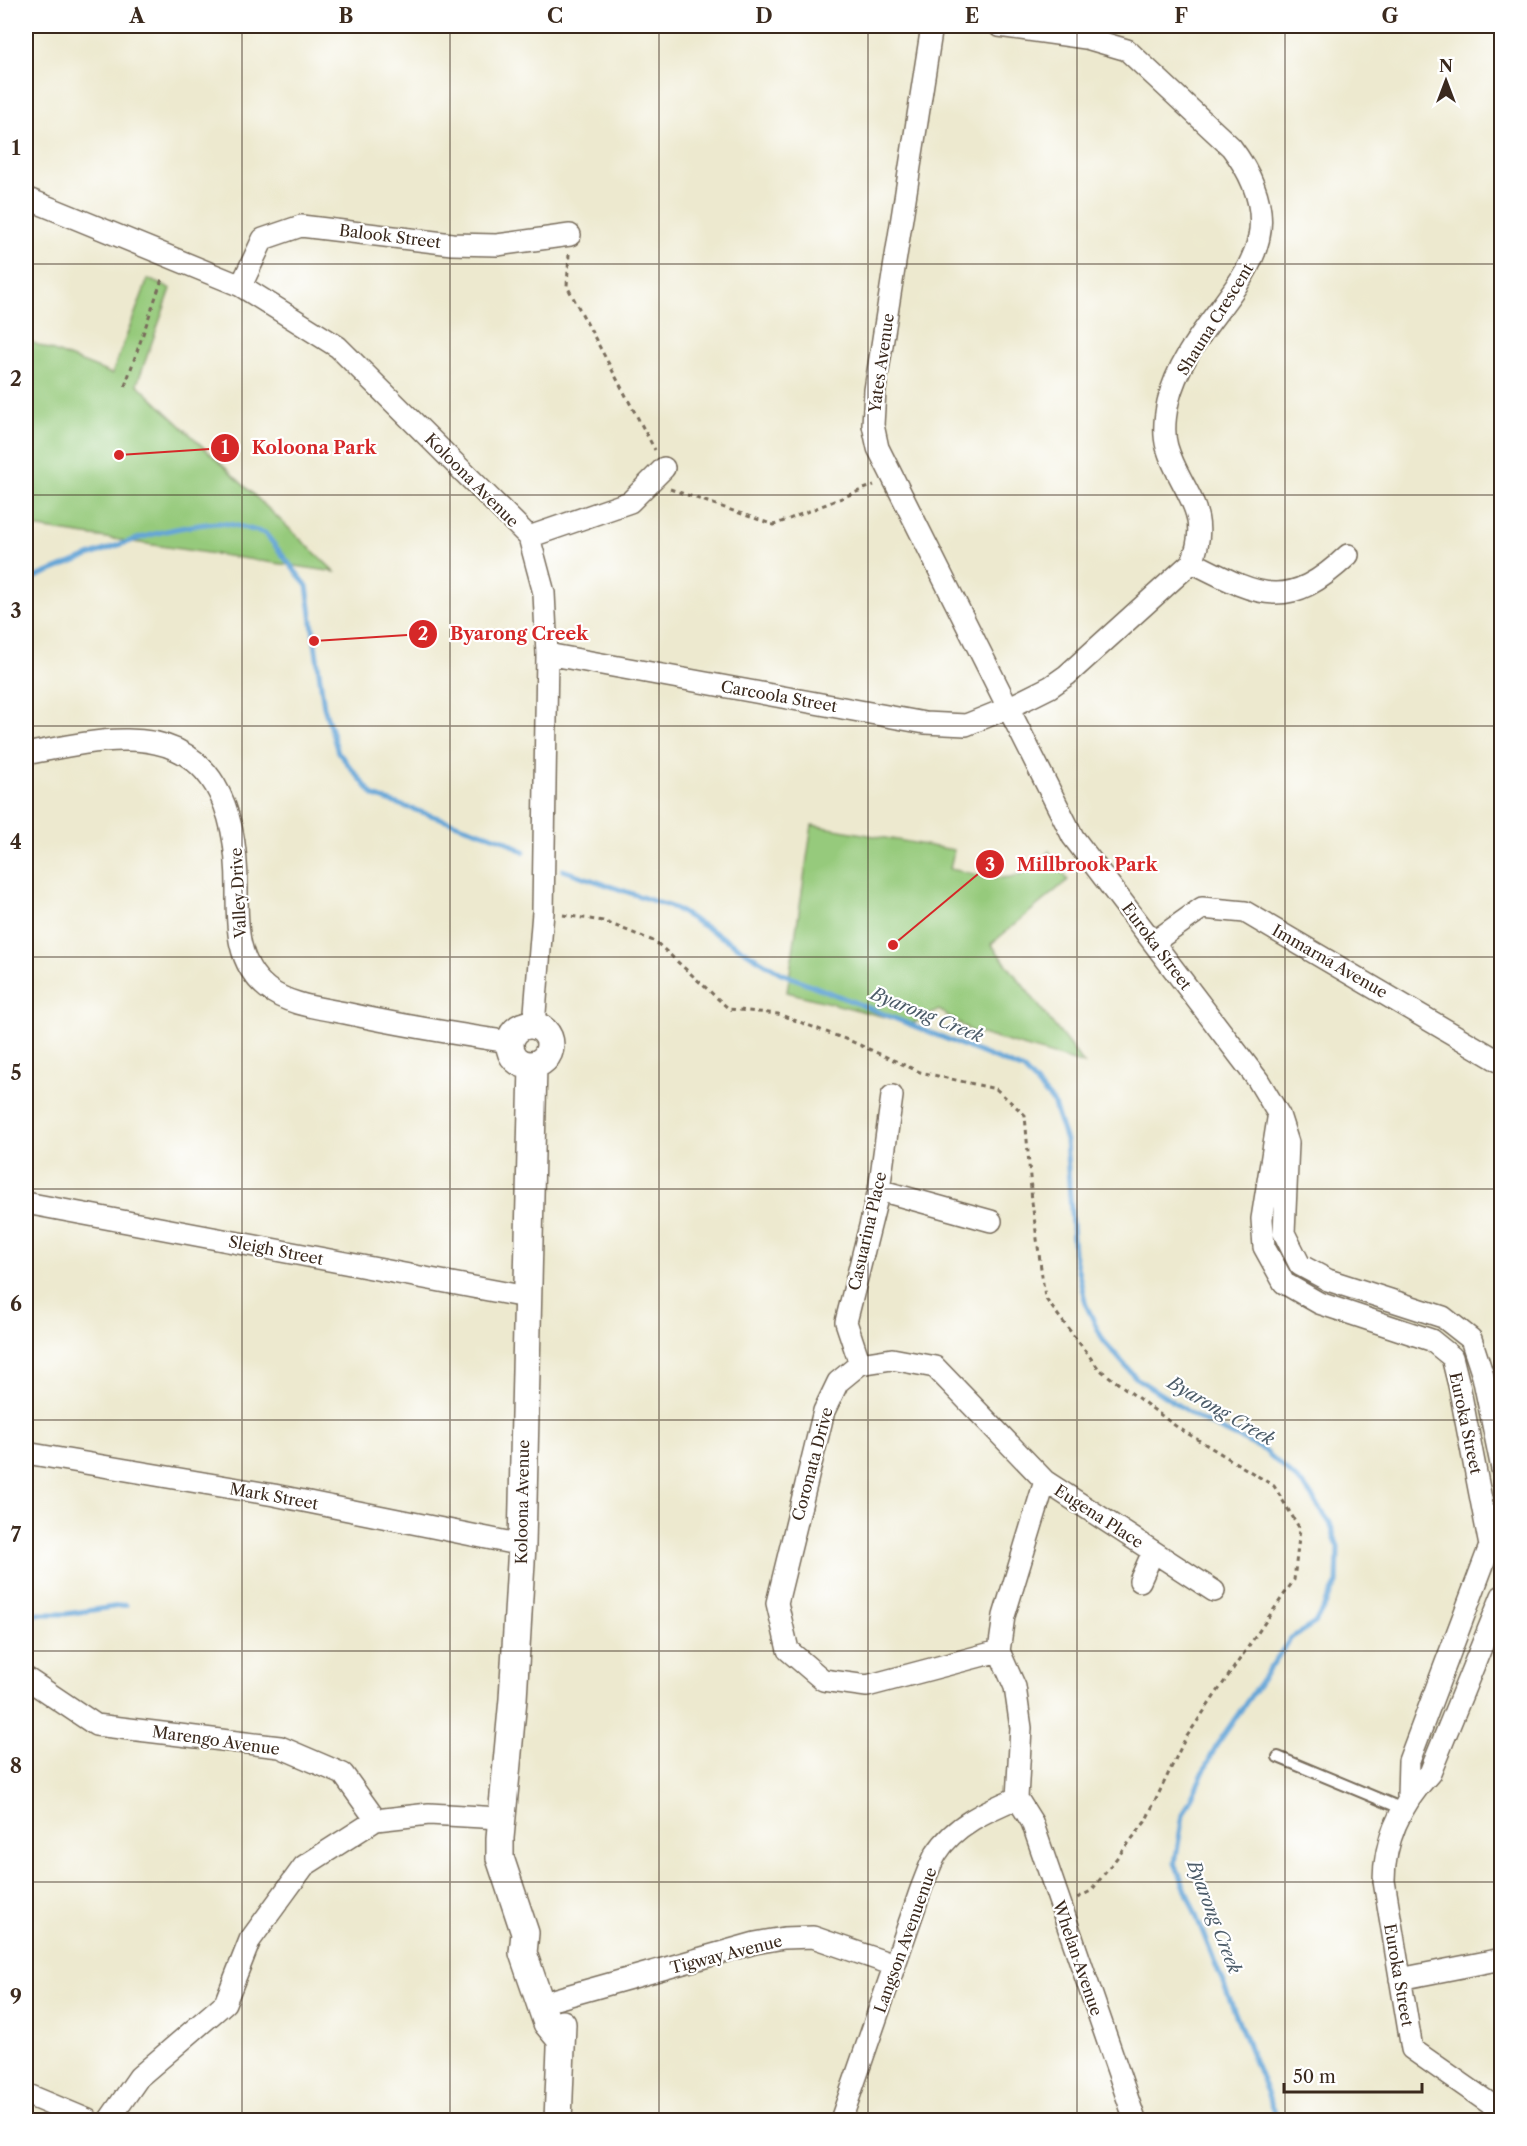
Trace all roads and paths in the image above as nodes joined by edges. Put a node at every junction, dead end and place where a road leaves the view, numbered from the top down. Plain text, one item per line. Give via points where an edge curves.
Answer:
1 (932, 26) edge
2 (999, 26) edge
3 (26, 198) edge
4 (570, 235) joint
5 (170, 257) junction
6 (241, 286) junction
7 (125, 386) dead end
8 (657, 475) junction
9 (893, 477) junction
10 (529, 537) junction
11 (1348, 555) dead end
12 (1192, 562) junction
13 (547, 654) junction
14 (1008, 708) junction
15 (26, 754) edge
16 (561, 915) dead end
17 (1154, 942) junction
18 (534, 1025) junction
19 (510, 1042) junction
20 (1502, 1063) edge
21 (533, 1065) junction
22 (892, 1096) dead end
23 (1279, 1115) junction
24 (879, 1190) junction
25 (26, 1203) edge
26 (991, 1221) dead end
27 (526, 1297) junction
28 (860, 1364) junction
29 (26, 1453) edge
30 (1502, 1469) edge
31 (1045, 1481) junction
32 (522, 1545) junction
33 (1153, 1551) junction
34 (1140, 1581) dead end
35 (1214, 1591) dead end
36 (1501, 1596) edge
37 (999, 1651) junction
38 (26, 1678) edge
39 (1278, 1757) dead end
40 (1017, 1798) junction
41 (1406, 1803) junction
42 (500, 1818) junction
43 (376, 1820) junction
44 (1079, 1897) dead end
45 (525, 1933) junction
46 (1502, 1959) edge
47 (894, 1965) junction
48 (1400, 1979) junction
49 (556, 1999) junction
50 (561, 2040) junction
51 (26, 2094) edge
52 (1502, 2112) edge
53 (88, 2121) edge
54 (109, 2121) edge
55 (558, 2121) edge
56 (841, 2121) edge
57 (1135, 2121) edge

1 - 9 street, Yates Avenue via 873,412 878,448
2 - 12 street, Shauna Crescent via 1086,38 1127,50 1231,147 1257,195 1261,213 1259,247 1184,365 1168,400 1167,447 1196,507 1199,539
3 - 5 street, Koloona Avenue
4 - 6 street, Balook Street via 497,246 301,226 263,239
4 - 8 path via 567,286
5 - 6 street, Koloona Avenue
5 - 7 path
6 - 10 street, Koloona Avenue via 338,347
8 - 9 path via 774,525
8 - 10 street via 630,502
9 - 14 street, Yates Avenue
10 - 13 street, Koloona Avenue via 544,593
11 - 12 street via 1314,583 1281,594 1250,590
12 - 14 street via 1067,675
13 - 14 street, Carcoola Street via 925,723 966,725
13 - 18 street, Koloona Avenue via 543,912
14 - 17 street, Euroka Street via 1073,837
15 - 19 street, Valley Drive via 126,740 148,742 181,753 207,773 226,804 235,842 239,938 249,968 269,990 306,1005 432,1031
16 - 44 path via 603,921 656,942 729,1009 778,1014 920,1072 996,1089 1025,1115 1046,1298 1099,1369 1177,1427 1274,1486 1300,1529 1294,1580 1185,1739 1145,1822 1091,1891
17 - 20 street, Immarna Avenue via 1202,908 1245,912
17 - 23 street, Euroka Street via 1258,1080
18 - 19 street via 515,1032
18 - 21 street via 545,1032 550,1044 545,1059
19 - 21 street via 516,1060
21 - 27 street, Koloona Avenue
22 - 24 street, Casuarina Place
23 - 30 street, Euroka Street via 1288,1143 1284,1233 1300,1265 1328,1280 1443,1317 1471,1339 1483,1376
23 - 41 street, Euroka Street via 1262,1219 1264,1247 1284,1284 1319,1303 1431,1340 1452,1357 1490,1546 1409,1761
24 - 26 street
24 - 28 street, Casuarina Place via 846,1322
25 - 27 street, Sleigh Street
27 - 32 street, Koloona Avenue
28 - 31 street via 892,1359 935,1367
28 - 37 street, Coronata Drive via 838,1382 822,1422 777,1603 788,1650 823,1680 867,1686
29 - 32 street, Mark Street via 274,1495
31 - 33 street, Eugena Place
31 - 37 street via 1004,1616
32 - 42 street, Koloona Avenue via 513,1698
33 - 34 street, Eugena Place
33 - 35 street, Eugena Place
36 - 41 street, Euroka Street via 1430,1773
37 - 40 street via 1015,1688 1021,1728
38 - 43 street, Marengo Avenue via 96,1725 280,1747 343,1774
39 - 41 lane
40 - 47 street, Langson Avenuenue via 984,1812 956,1832 937,1853
40 - 57 street, Whelan Avenue via 1032,1822
41 - 48 street, Euroka Street via 1384,1862
42 - 43 street via 429,1814
42 - 45 street, Koloona Avenue via 500,1858
43 - 54 street via 304,1866 250,1940 225,2003 139,2077
45 - 49 street, Koloona Avenue via 539,1948
45 - 50 street, Koloona Avenue via 523,1953 547,2024
46 - 48 street
47 - 49 street, Tigway Avenue via 813,1937 784,1938
47 - 56 street, Langson Avenuenue
48 - 52 street, Euroka Street via 1412,2049
49 - 50 street, Koloona Avenue via 563,2019
50 - 55 street, Koloona Avenue
51 - 53 street

